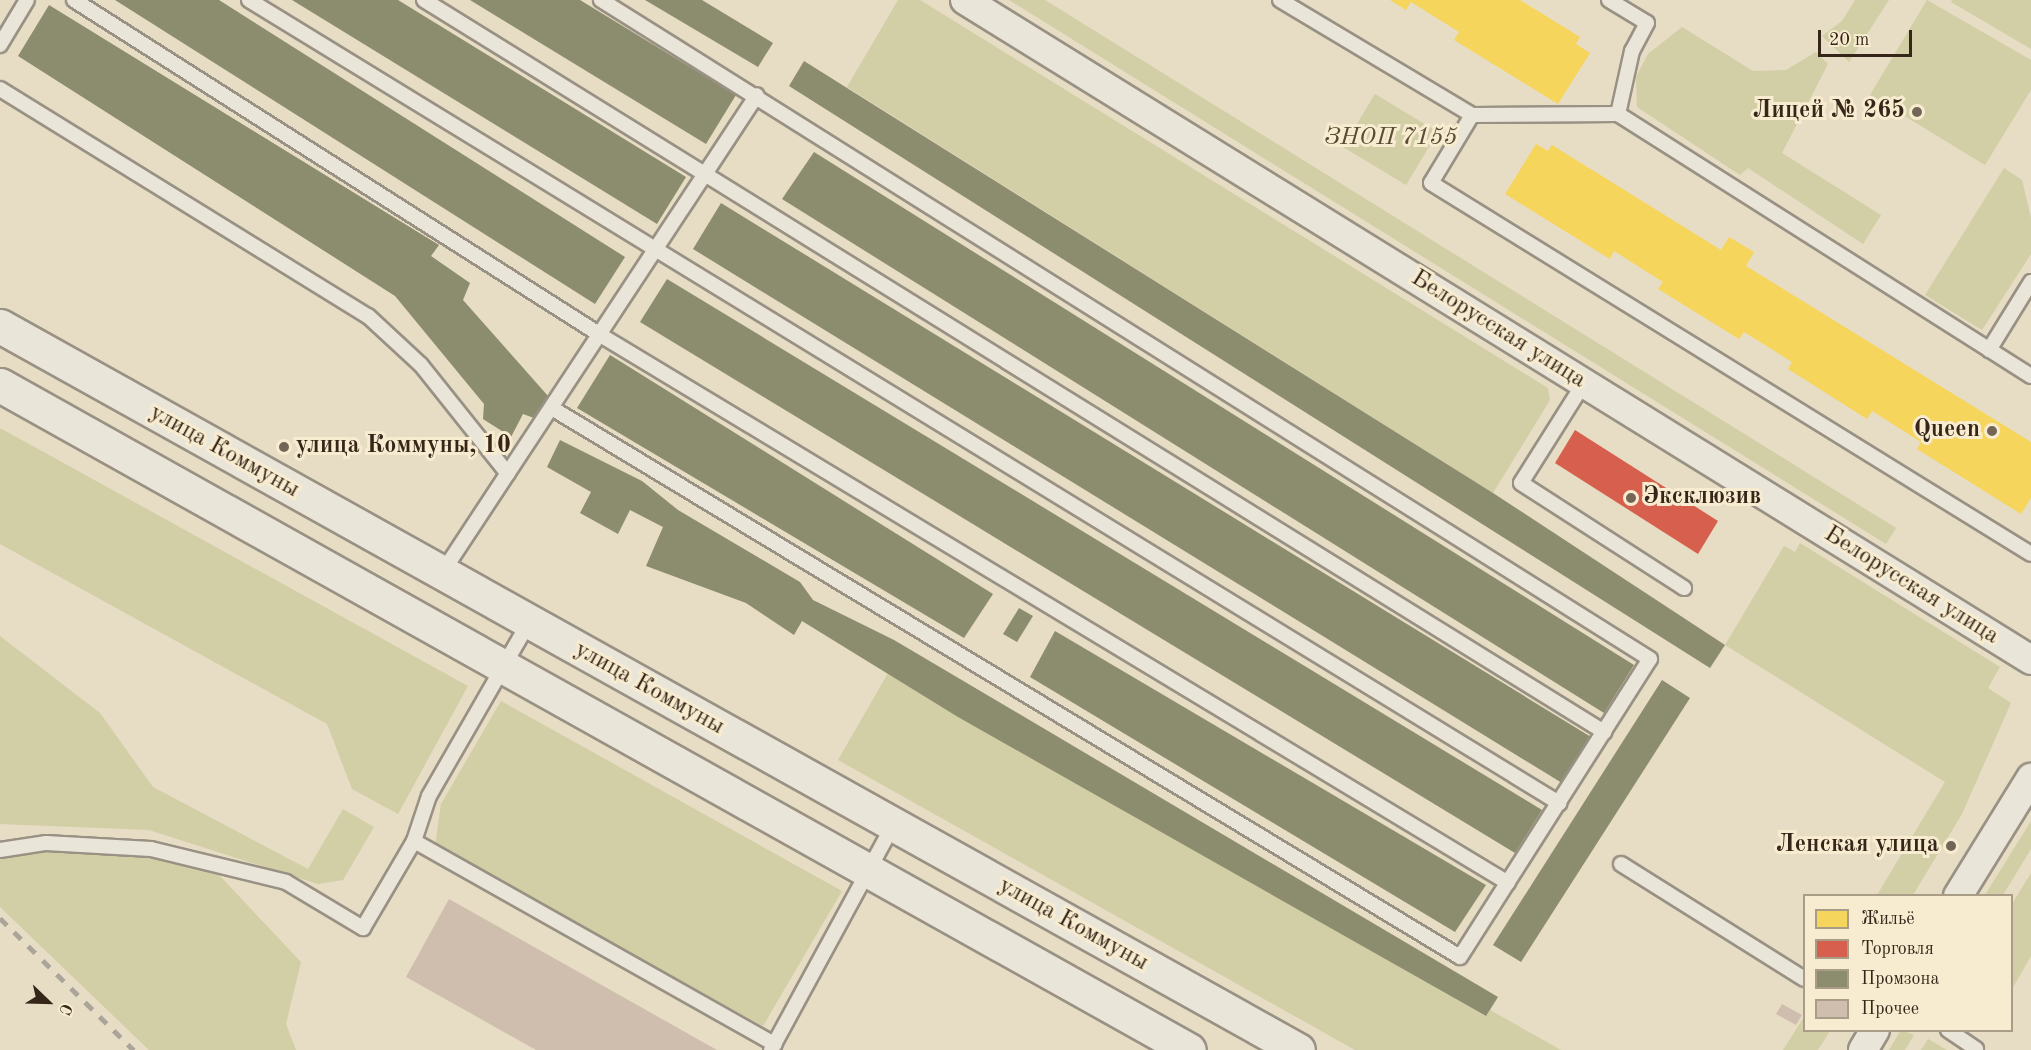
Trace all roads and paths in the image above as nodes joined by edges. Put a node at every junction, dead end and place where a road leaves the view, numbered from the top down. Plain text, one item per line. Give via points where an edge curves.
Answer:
1 (27, 0) edge
2 (74, 0) edge
3 (249, 0) edge
4 (424, 0) edge
5 (601, 0) edge
6 (965, 0) edge
7 (1280, 0) edge
8 (1609, 0) edge
9 (0, 45) edge
10 (0, 89) edge
11 (758, 96) junction
12 (1617, 114) junction
13 (1472, 115) junction
14 (707, 173) junction
15 (656, 253) junction
16 (2031, 282) edge
17 (2025, 304) edge
18 (0, 326) edge
19 (602, 336) junction
20 (1989, 350) junction
21 (2031, 376) edge
22 (1584, 383) junction
23 (0, 385) edge
24 (555, 410) junction
25 (508, 474) junction
26 (2031, 554) edge
27 (442, 573) junction
28 (1684, 588) dead end
29 (529, 622) junction
30 (2031, 660) edge
31 (503, 667) junction
32 (1604, 732) junction
33 (2031, 778) edge
34 (1559, 803) junction
35 (893, 825) junction
36 (414, 842) junction
37 (0, 850) edge
38 (1621, 864) dead end
39 (869, 871) junction
40 (1508, 883) junction
41 (1959, 894) edge
42 (1803, 978) edge
43 (1874, 1032) edge
44 (1951, 1032) edge
45 (773, 1047) edge
46 (1976, 1049) edge
47 (1189, 1050) edge
48 (1298, 1050) edge
49 (1863, 1050) edge

1 - 9 lane
2 - 19 lane
3 - 15 lane
4 - 14 lane
5 - 11 lane
6 - 22 street, Белорусская улица
7 - 13 lane
8 - 12 lane via 1647,23 1632,51
10 - 25 lane via 368,316 421,365
11 - 14 lane
11 - 32 lane via 1650,659
12 - 13 lane
12 - 20 lane
13 - 26 lane via 1431,183
14 - 15 lane
14 - 32 lane
15 - 19 lane
15 - 34 lane
16 - 17 lane
17 - 20 lane
18 - 27 street, улица Коммуны
19 - 24 lane
19 - 40 lane
20 - 21 lane
22 - 28 lane via 1521,483
22 - 30 street, Белорусская улица
23 - 31 street
24 - 25 lane
24 - 40 lane via 1460,957
25 - 27 lane
27 - 29 street, улица Коммуны
29 - 31 lane
29 - 35 street, улица Коммуны
31 - 36 lane via 429,796
31 - 39 street
32 - 34 lane
33 - 41 street
34 - 40 lane
35 - 39 lane
35 - 48 street, улица Коммуны
36 - 37 lane via 363,928 286,882 151,849 46,843
36 - 45 lane
38 - 42 lane
39 - 45 lane
39 - 47 street
43 - 49 street
44 - 46 lane

